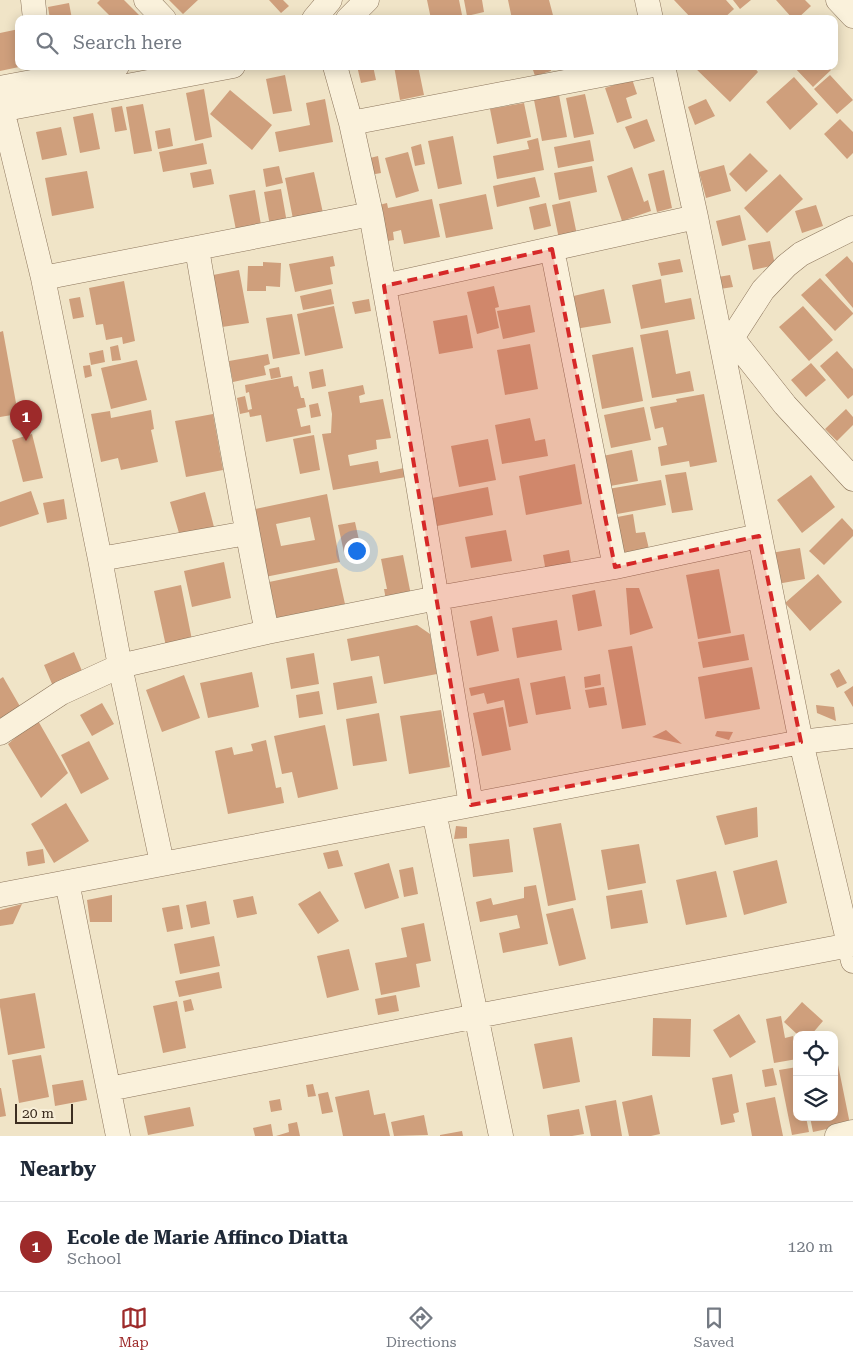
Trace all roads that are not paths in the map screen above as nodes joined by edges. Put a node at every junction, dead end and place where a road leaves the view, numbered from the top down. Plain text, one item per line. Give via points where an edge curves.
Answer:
1 (32, 0) edge
2 (146, 0) edge
3 (330, 0) edge
4 (367, 0) edge
5 (647, 0) edge
6 (838, 0) edge
7 (34, 15) edge
8 (160, 15) edge
9 (317, 15) edge
10 (352, 15) edge
11 (650, 15) edge
12 (853, 16) edge
13 (100, 70) edge
14 (188, 70) edge
15 (336, 70) edge
16 (627, 70) edge
17 (664, 70) edge
18 (44, 83) edge
19 (1, 102) edge
20 (351, 123) junction
21 (371, 214) junction
22 (696, 217) junction
23 (853, 228) edge
24 (197, 249) junction
25 (552, 249) junction
26 (43, 278) junction
27 (384, 286) junction
28 (727, 343) junction
29 (853, 478) edge
30 (246, 533) junction
31 (759, 536) junction
32 (100, 559) junction
33 (615, 567) junction
34 (437, 598) junction
35 (267, 632) junction
36 (120, 666) junction
37 (0, 733) edge
38 (853, 736) edge
39 (801, 742) junction
40 (472, 805) junction
41 (434, 812) junction
42 (162, 863) junction
43 (67, 882) junction
44 (0, 895) edge
45 (851, 953) edge
46 (477, 1016) junction
47 (109, 1089) junction
48 (853, 1132) edge
49 (118, 1136) edge
50 (501, 1136) edge
51 (837, 1136) edge

1 - 7 street
2 - 8 street
3 - 9 street
4 - 10 street
5 - 11 street
6 - 12 street
13 - 18 street
14 - 18 street
15 - 20 street
16 - 20 street
17 - 22 street
18 - 19 street
19 - 26 street
20 - 21 street
21 - 24 street
21 - 27 street
22 - 25 street
22 - 28 street
23 - 28 street via 801,254 786,266 763,290
24 - 26 street
24 - 30 street
25 - 27 street
25 - 33 street
26 - 32 street
27 - 34 street
28 - 29 street
28 - 31 street
30 - 32 street
30 - 35 street
31 - 33 street
31 - 39 street
32 - 36 street
33 - 34 street
34 - 35 street
34 - 40 street
35 - 36 street
36 - 37 street via 61,694
36 - 42 street
38 - 39 street
39 - 40 street
39 - 45 street
40 - 41 street
41 - 42 street
41 - 46 street
42 - 43 street
43 - 44 street
43 - 47 street
45 - 46 street
46 - 47 street
46 - 50 street
47 - 49 street
48 - 51 street

